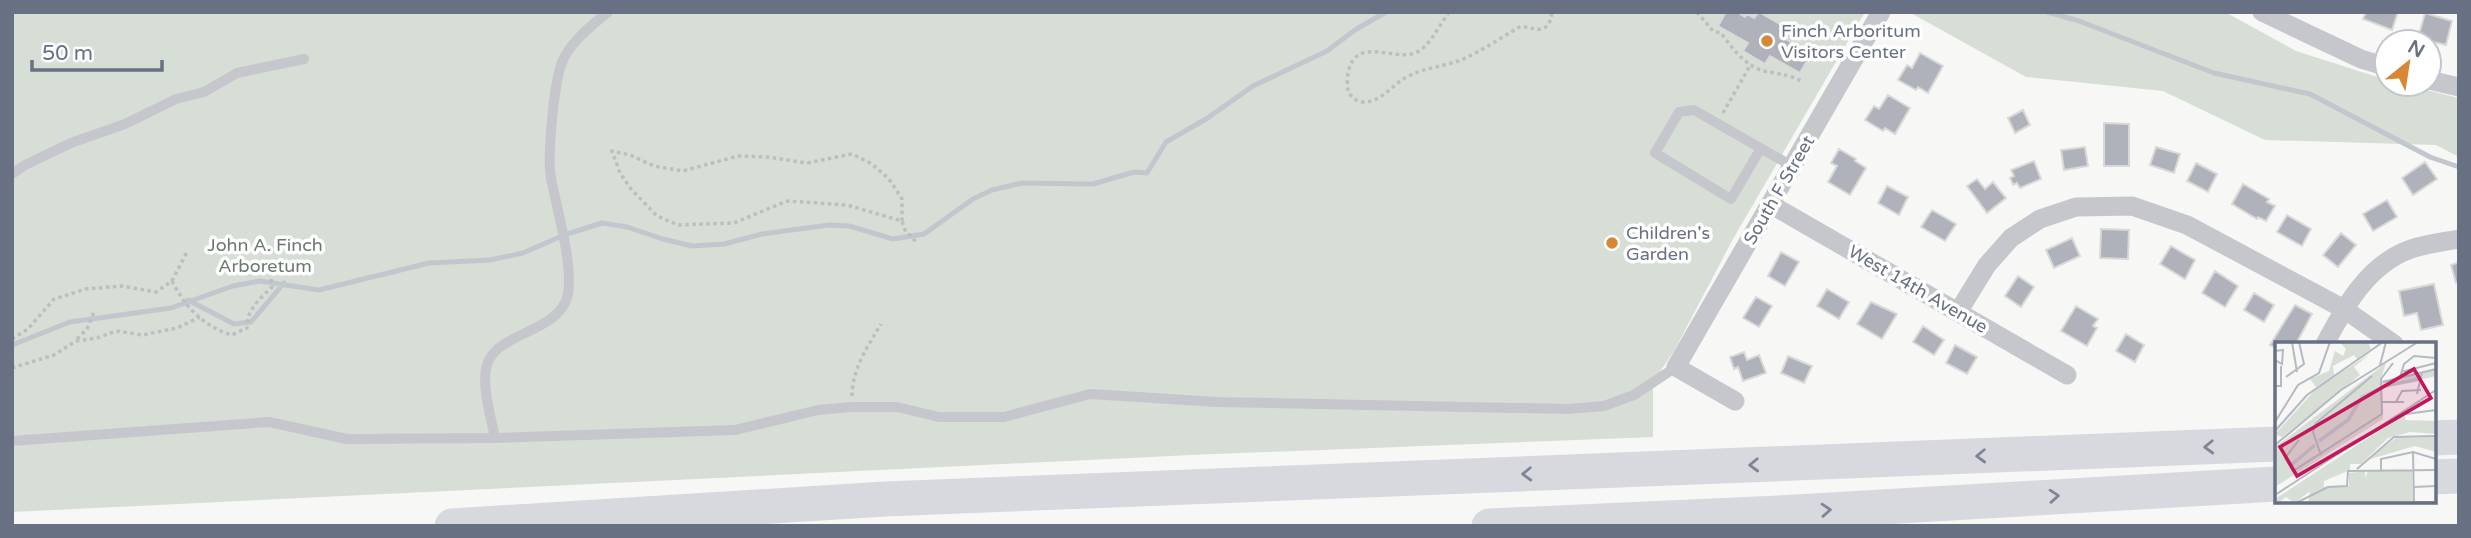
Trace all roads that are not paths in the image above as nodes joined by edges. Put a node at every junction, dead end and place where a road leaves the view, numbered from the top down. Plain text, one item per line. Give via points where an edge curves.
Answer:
1 (608, 12) edge
2 (1881, 12) edge
3 (2263, 12) edge
4 (304, 59) dead end
5 (2373, 63) edge
6 (1761, 148) junction
7 (1792, 166) junction
8 (12, 174) edge
9 (1770, 204) junction
10 (2459, 239) edge
11 (2344, 309) junction
12 (1958, 312) junction
13 (2326, 342) edge
14 (2391, 342) edge
15 (1676, 367) junction
16 (2067, 375) dead end
17 (1735, 401) dead end
18 (2459, 437) edge
19 (495, 438) junction
20 (2436, 438) edge
21 (12, 441) edge
22 (2275, 444) edge
23 (2459, 476) edge
24 (2436, 477) edge
25 (2275, 484) edge
26 (452, 526) edge
27 (1489, 526) edge

1 - 19 lane via 563,58 557,87 550,176 569,271 568,296 554,317 497,350 488,361 485,387
2 - 7 street, South F Street
3 - 5 street
4 - 8 lane via 237,73 204,92 71,143
6 - 6 lane via 1694,110 1679,112 1655,153 1731,199
6 - 7 lane
7 - 9 street, South F Street
9 - 12 street, West 14th Avenue
9 - 15 street, South F Street
10 - 11 street via 2410,249 2376,268
11 - 12 street via 2187,225 2132,206 2076,206 2040,219 2011,238 1987,265
11 - 13 street
11 - 14 street
12 - 16 street, West 14th Avenue
15 - 17 street
15 - 19 lane via 1634,395 1604,406 1568,409 1217,402 1090,394 1004,417 939,417 897,407 852,407 818,410 735,430
18 - 20 highway
19 - 21 lane via 347,439 269,422
22 -> 26 highway via 885,499
23 - 24 highway
27 -> 25 highway

